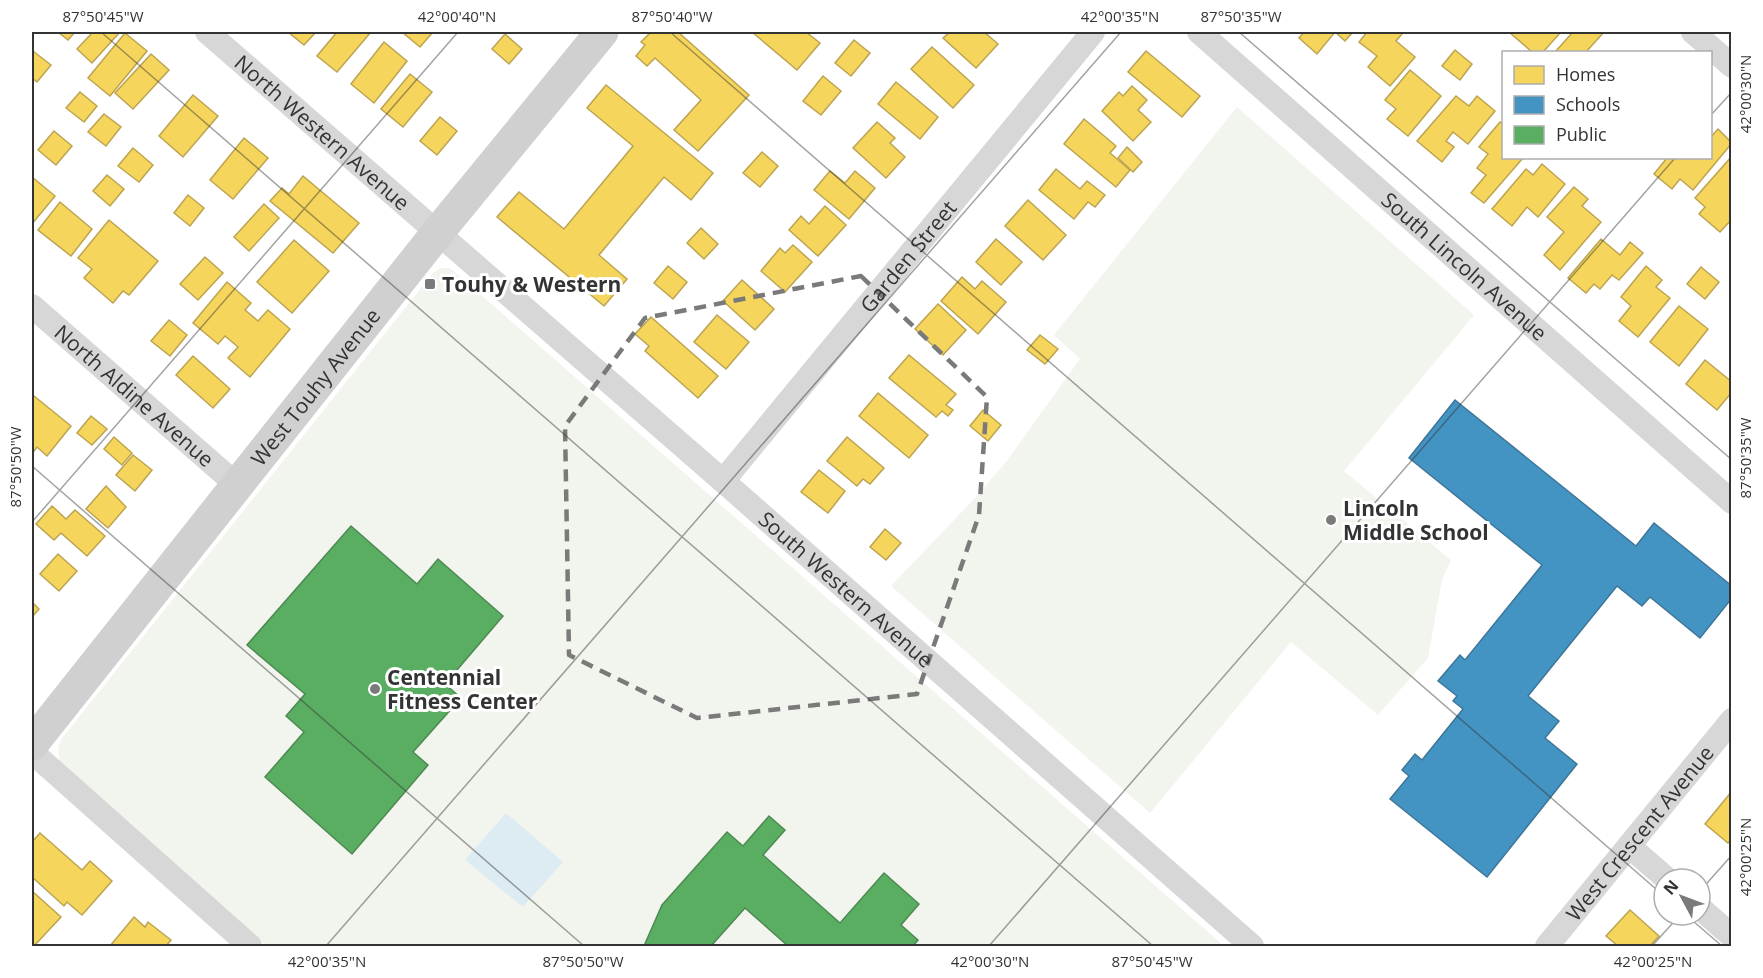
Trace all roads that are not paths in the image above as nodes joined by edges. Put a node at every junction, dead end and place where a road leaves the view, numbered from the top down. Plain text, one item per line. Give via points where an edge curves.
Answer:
1 (207, 32) edge
2 (602, 32) edge
3 (1093, 32) edge
4 (1199, 32) edge
5 (1693, 32) edge
6 (1731, 66) edge
7 (438, 232) junction
8 (32, 306) edge
9 (723, 481) junction
10 (237, 485) junction
11 (1731, 502) edge
12 (1731, 720) edge
13 (32, 744) edge
14 (32, 752) edge
15 (1629, 846) junction
16 (1653, 867) edge
17 (1712, 919) edge
18 (1731, 936) edge
19 (249, 946) edge
20 (1252, 946) edge
21 (1547, 946) edge

1 - 7 street, North Western Avenue
2 - 7 main road, West Touhy Avenue
3 - 9 street, Garden Street
4 - 11 street, South Lincoln Avenue
5 - 6 street
7 - 9 street, South Western Avenue
7 - 10 main road, West Touhy Avenue
8 - 10 street, North Aldine Avenue
9 - 20 street, South Western Avenue
10 - 13 main road, West Touhy Avenue
12 - 15 street, West Crescent Avenue
14 - 19 street
15 - 16 street
15 - 21 street, West Crescent Avenue
17 - 18 street

